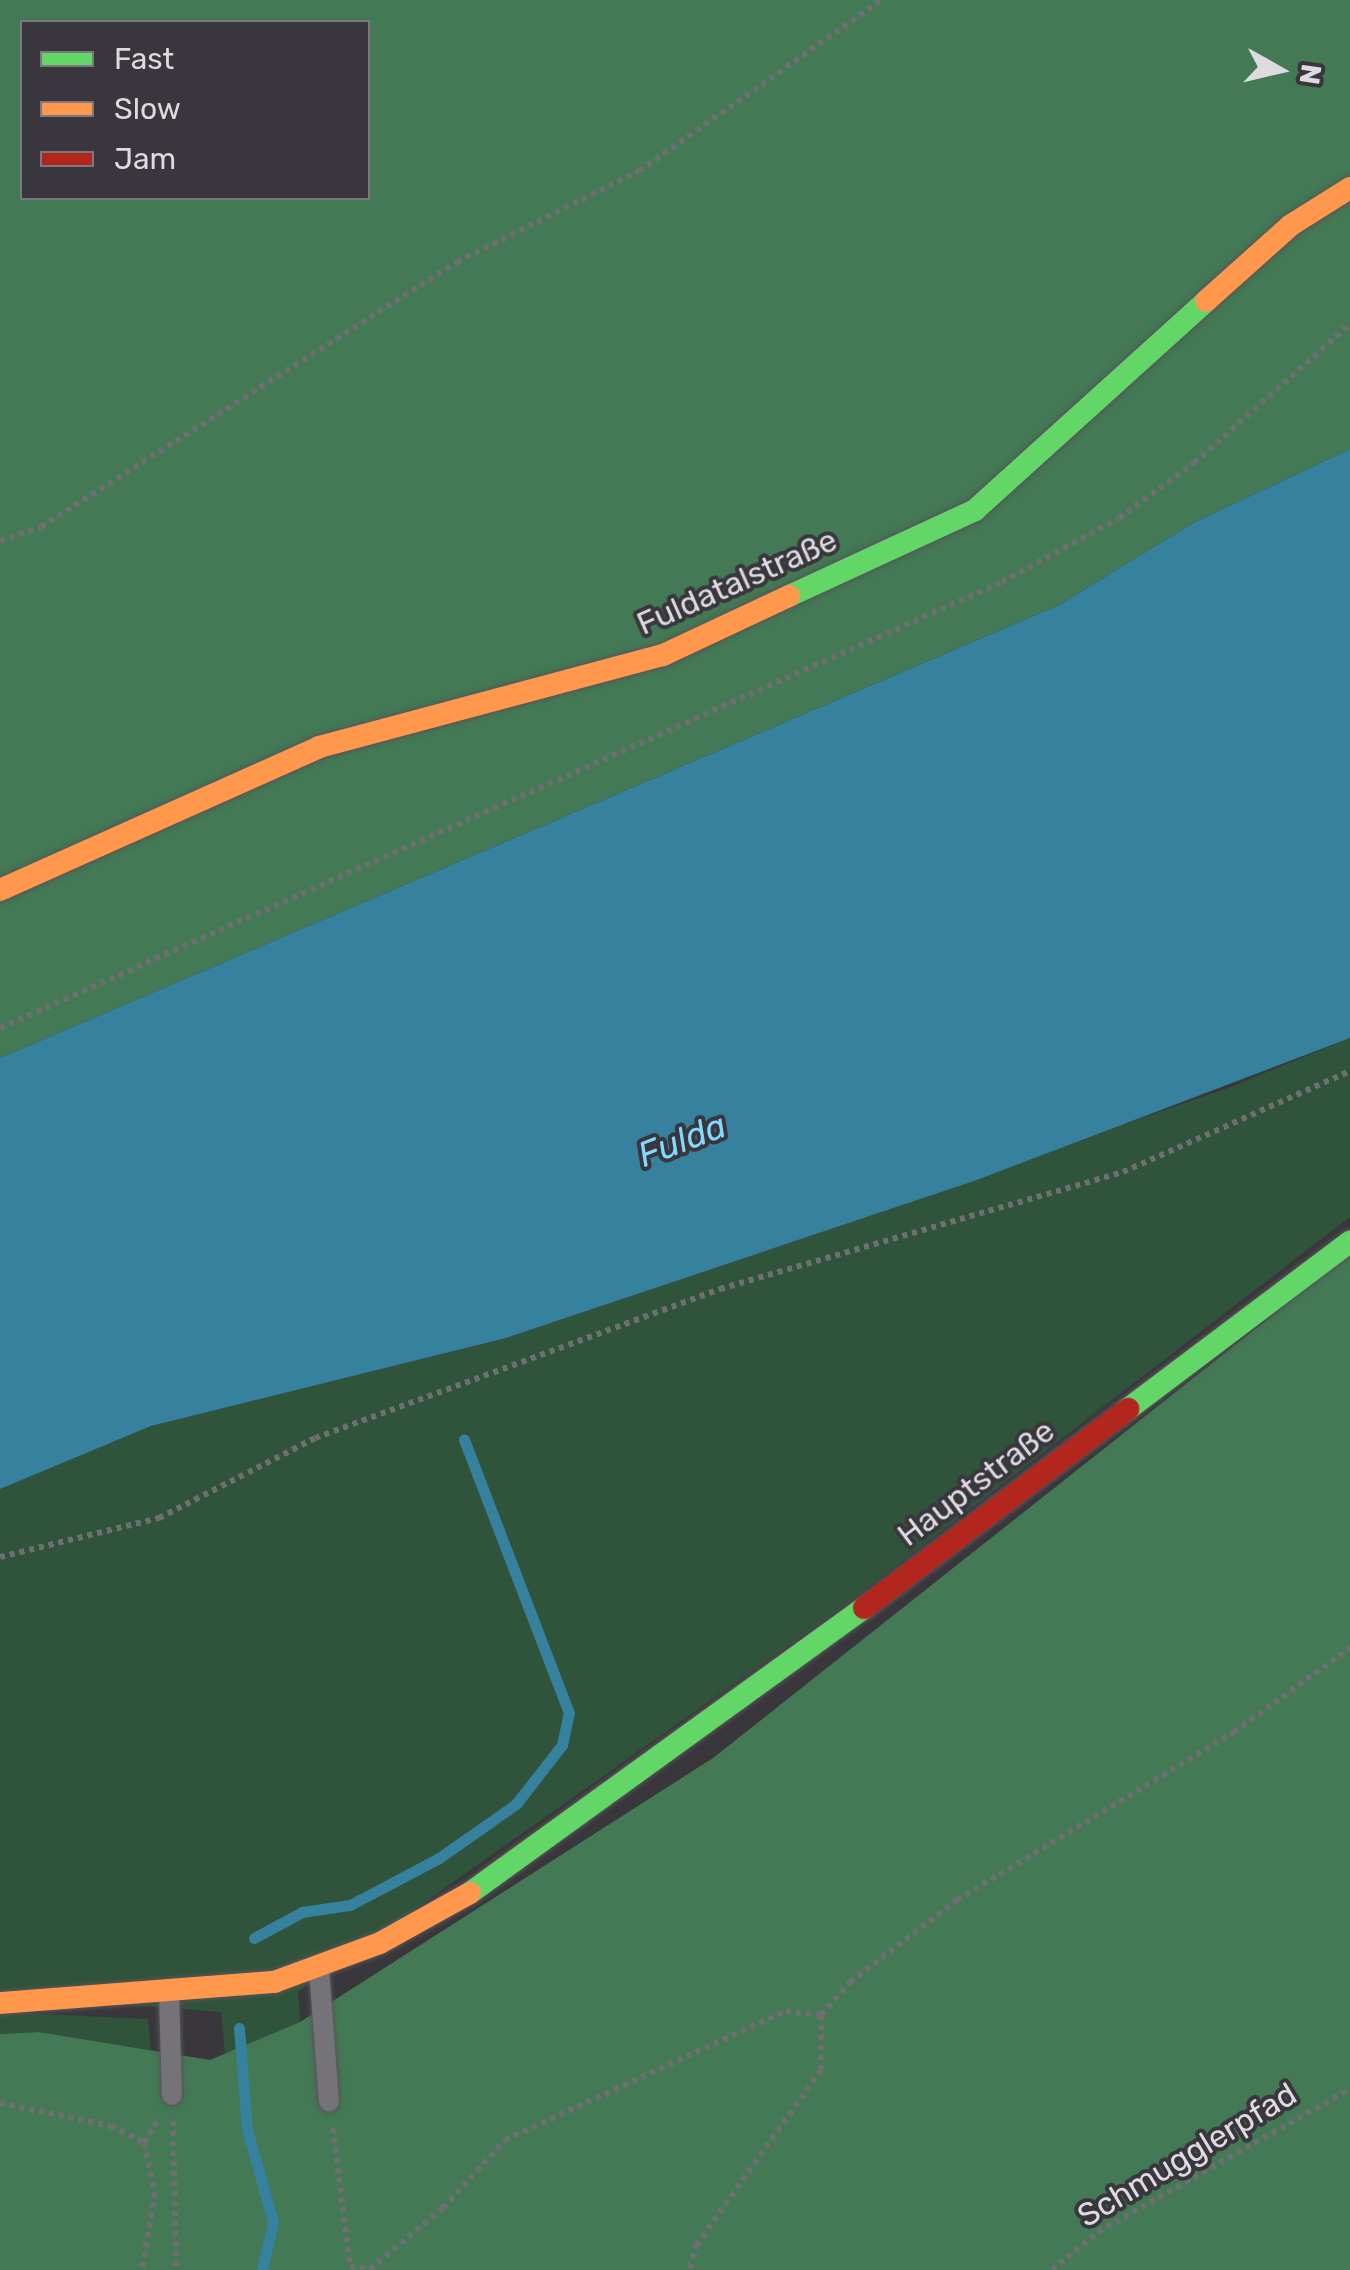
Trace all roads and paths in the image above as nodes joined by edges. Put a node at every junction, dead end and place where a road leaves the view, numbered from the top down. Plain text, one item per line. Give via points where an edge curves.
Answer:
1 (882, 0) edge
2 (1350, 188) edge
3 (1330, 224) dead end
4 (1291, 225) junction
5 (1350, 324) edge
6 (0, 542) edge
7 (0, 890) edge
8 (0, 1028) edge
9 (1350, 1071) edge
10 (1350, 1242) edge
11 (0, 1557) edge
12 (1350, 1648) edge
13 (319, 1966) junction
14 (172, 1994) junction
15 (0, 2003) edge
16 (821, 2015) junction
17 (1350, 2089) edge
18 (0, 2102) edge
19 (329, 2102) joint
20 (172, 2103) joint
21 (142, 2270) edge
22 (176, 2270) edge
23 (689, 2270) edge
24 (1052, 2270) edge

1 - 6 path via 639,171 456,262 41,527
2 - 4 street, Fuldatalstraße
3 - 4 lane
4 - 7 street, Fuldatalstraße via 974,510 663,655 319,747
5 - 8 path via 1194,462 1119,518 1002,582
9 - 11 path via 1123,1172 720,1289 315,1438 159,1518
10 - 13 street, Hauptstraße via 641,1776 472,1892 380,1943
12 - 16 path via 1234,1732 957,1900 850,1982
13 - 14 street, Hauptstraße via 274,1982
13 - 19 lane
14 - 15 street, Hauptstraße
14 - 20 lane
16 - 19 path via 786,2011 505,2140 444,2208 370,2269 350,2267
16 - 23 path via 821,2070 707,2229
17 - 24 path, Schmugglerpfad via 1098,2232
18 - 21 path via 111,2126 144,2143 156,2193
20 - 22 path

